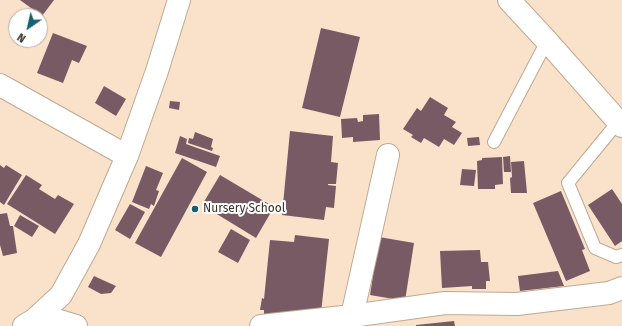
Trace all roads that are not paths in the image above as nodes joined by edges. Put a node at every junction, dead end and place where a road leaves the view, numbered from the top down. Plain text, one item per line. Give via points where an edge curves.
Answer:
1 (179, 0) edge
2 (509, 0) edge
3 (547, 41) junction
4 (0, 85) edge
5 (620, 124) edge
6 (494, 142) dead end
7 (388, 155) dead end
8 (128, 156) junction
9 (622, 255) edge
10 (622, 288) edge
11 (352, 316) junction
12 (390, 318) edge
13 (29, 323) edge
14 (76, 326) edge
15 (261, 326) edge

1 - 8 street
2 - 3 street
3 - 5 street
3 - 6 lane
4 - 8 street
5 - 9 lane via 568,183 595,248 616,258
7 - 11 street
8 - 13 street via 89,244 61,295
10 - 12 street via 609,293 517,304 445,303
11 - 12 street
11 - 15 street
13 - 14 street via 53,319

